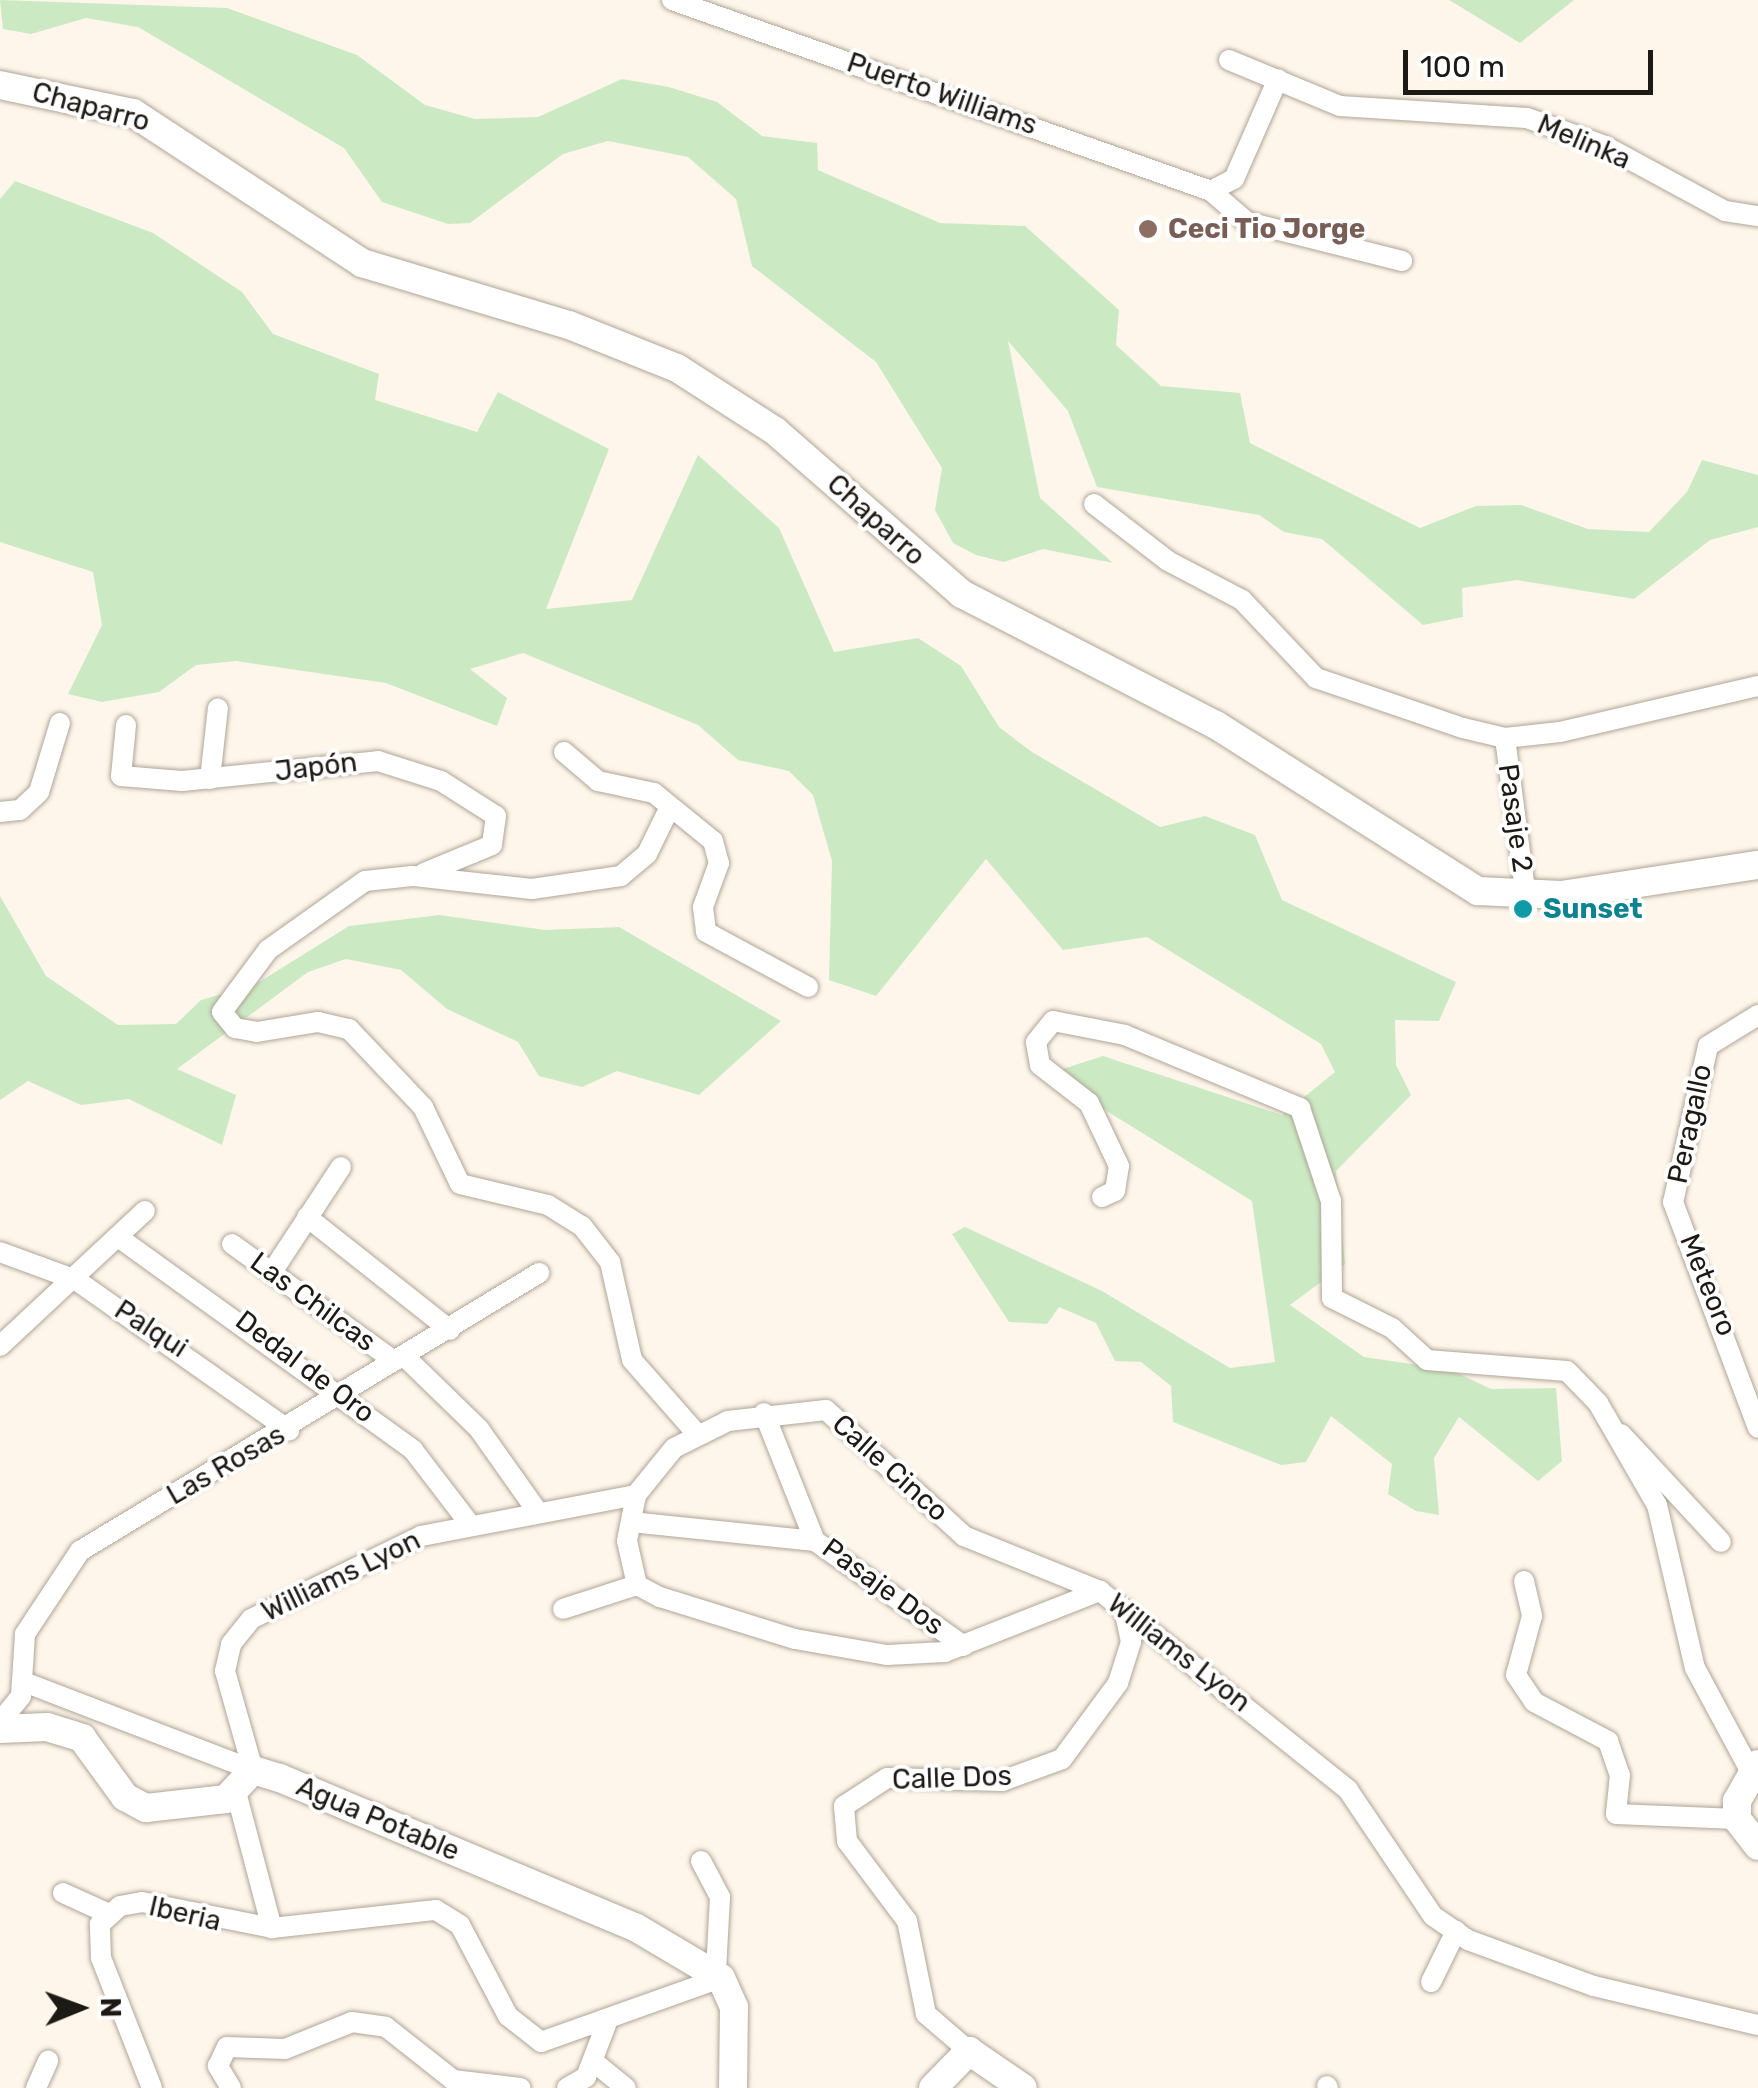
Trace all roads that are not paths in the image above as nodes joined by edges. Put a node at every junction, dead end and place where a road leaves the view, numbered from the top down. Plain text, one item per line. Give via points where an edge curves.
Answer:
1 (672, 0) edge
2 (1228, 60) dead end
3 (1278, 80) junction
4 (0, 84) edge
5 (1211, 191) junction
6 (1758, 216) edge
7 (1402, 261) dead end
8 (1094, 504) dead end
9 (1758, 686) edge
10 (218, 708) dead end
11 (60, 724) dead end
12 (126, 725) dead end
13 (1504, 738) junction
14 (564, 752) dead end
15 (210, 779) junction
16 (670, 807) junction
17 (0, 812) edge
18 (1758, 865) edge
19 (412, 876) junction
20 (1526, 898) junction
21 (808, 987) dead end
22 (1758, 1014) edge
23 (341, 1167) dead end
24 (1102, 1197) dead end
25 (1673, 1202) joint
26 (145, 1211) dead end
27 (306, 1218) junction
28 (118, 1237) junction
29 (232, 1244) dead end
30 (0, 1252) edge
31 (274, 1269) junction
32 (539, 1273) dead end
33 (76, 1280) junction
34 (450, 1330) junction
35 (0, 1346) edge
36 (399, 1359) junction
37 (342, 1393) junction
38 (764, 1413) junction
39 (1758, 1428) edge
40 (289, 1430) junction
41 (1614, 1431) junction
42 (696, 1434) junction
43 (636, 1495) junction
44 (536, 1511) junction
45 (632, 1522) junction
46 (469, 1523) junction
47 (815, 1541) junction
48 (1721, 1542) dead end
49 (1524, 1581) dead end
50 (637, 1585) junction
51 (1100, 1591) junction
52 (1123, 1607) junction
53 (563, 1609) dead end
54 (964, 1646) junction
55 (24, 1682) junction
56 (0, 1726) edge
57 (1755, 1770) edge
58 (244, 1781) junction
59 (1738, 1819) junction
60 (1758, 1846) edge
61 (701, 1861) dead end
62 (63, 1893) dead end
63 (108, 1914) junction
64 (272, 1928) junction
65 (1456, 1932) junction
66 (719, 1974) junction
67 (1431, 1982) dead end
68 (606, 2025) junction
69 (1758, 2025) edge
70 (969, 2051) junction
71 (48, 2061) dead end
72 (594, 2062) junction
73 (36, 2088) edge
74 (152, 2088) edge
75 (231, 2088) edge
76 (521, 2088) edge
77 (566, 2088) edge
78 (626, 2088) edge
79 (732, 2088) edge
80 (933, 2088) edge
81 (1022, 2088) edge

1 - 5 street, Puerto Williams
2 - 3 street, Melinka
3 - 5 street via 1234,179
3 - 6 street, Melinka via 1340,106 1527,118 1606,146 1726,210
4 - 20 street, Chaparro via 155,122 362,262 569,324 676,368 774,431 962,594 1216,725 1478,891
5 - 7 street via 1246,222
8 - 13 street via 1168,561 1242,600 1316,678
9 - 13 street
10 - 15 street
11 - 17 street via 38,792 20,810
12 - 15 street, Japón via 122,776
13 - 20 street, Pasaje 2
14 - 16 street via 598,782 654,793
15 - 19 street, Japón via 378,761 441,780 496,816 492,845
16 - 19 street via 647,854 621,876 532,890
16 - 21 street via 719,850 701,919 706,932
18 - 20 street, Chaparro
19 - 42 street via 339,893 239,982 222,1004 226,1022 256,1032 318,1022 349,1029 423,1107 460,1184 548,1205 582,1226 610,1262 632,1360
22 - 25 street, Peragallo via 1708,1046
23 - 27 street
24 - 41 street via 1115,1191 1120,1166 1089,1103 1040,1065 1036,1042 1053,1021 1125,1035 1284,1096 1309,1127 1331,1202 1332,1298 1392,1328 1427,1360 1567,1370
25 - 39 street, Meteoro
26 - 28 street
27 - 31 street
27 - 34 street
28 - 33 street
28 - 37 street, Dedal de Oro
29 - 31 street, Las Chilcas
30 - 33 street, Palqui
31 - 36 street, Las Chilcas
32 - 34 street, Las Rosas
33 - 35 street
33 - 40 street, Palqui
34 - 36 street, Las Rosas
36 - 37 street, Las Rosas
36 - 44 street, Las Chilcas via 478,1429
37 - 40 street, Las Rosas
37 - 46 street, Dedal de Oro via 412,1450
38 - 42 street, Calle Cinco
38 - 47 street, Pasaje Dos
38 - 51 street, Calle Cinco via 841,1417 964,1536
40 - 55 street, Las Rosas via 65,1564 20,1647
41 - 48 street via 1634,1441
41 - 57 street via 1657,1506 1695,1668
42 - 43 street, Calle Cinco via 656,1464
43 - 44 street, Williams Lyon
43 - 45 street
44 - 46 street, Williams Lyon
45 - 47 street
45 - 50 street via 625,1557
46 - 58 street, Williams Lyon via 408,1540 239,1631 225,1671
47 - 54 street, Pasaje Dos
49 - 59 street via 1532,1616 1516,1675 1534,1702 1608,1741 1620,1775 1616,1814
50 - 53 street
50 - 54 street, Williams Lyon via 795,1640 920,1657
51 - 52 street, Williams Lyon
51 - 54 street, Williams Lyon
52 - 65 street, Williams Lyon via 1348,1790 1433,1916
52 - 70 street, Calle Dos via 1131,1642 1118,1684 1062,1758 1002,1781 887,1778 844,1806 847,1841 907,1921 926,2014
55 - 56 street, Las Rosas
55 - 58 street, Agua Potable
56 - 58 street via 47,1727 82,1738 125,1797 146,1808 212,1803
57 - 59 street
58 - 64 street, Williams Lyon
58 - 66 street, Agua Potable via 635,1927
59 - 60 street
61 - 66 street via 720,1898
62 - 63 street
63 - 64 street, Iberia via 142,1902
63 - 74 street, Iberia via 101,1958
64 - 68 street, Iberia via 436,1910 472,1941 525,2035 553,2042
65 - 67 street
65 - 69 street, Williams Lyon via 1594,1986
66 - 68 street, Iberia
66 - 79 street via 734,2007
68 - 72 street
70 - 80 street
70 - 81 street
71 - 73 street
72 - 77 street
72 - 78 street
75 - 76 street via 218,2066 227,2047 284,2049 352,2022 386,2027 454,2080

